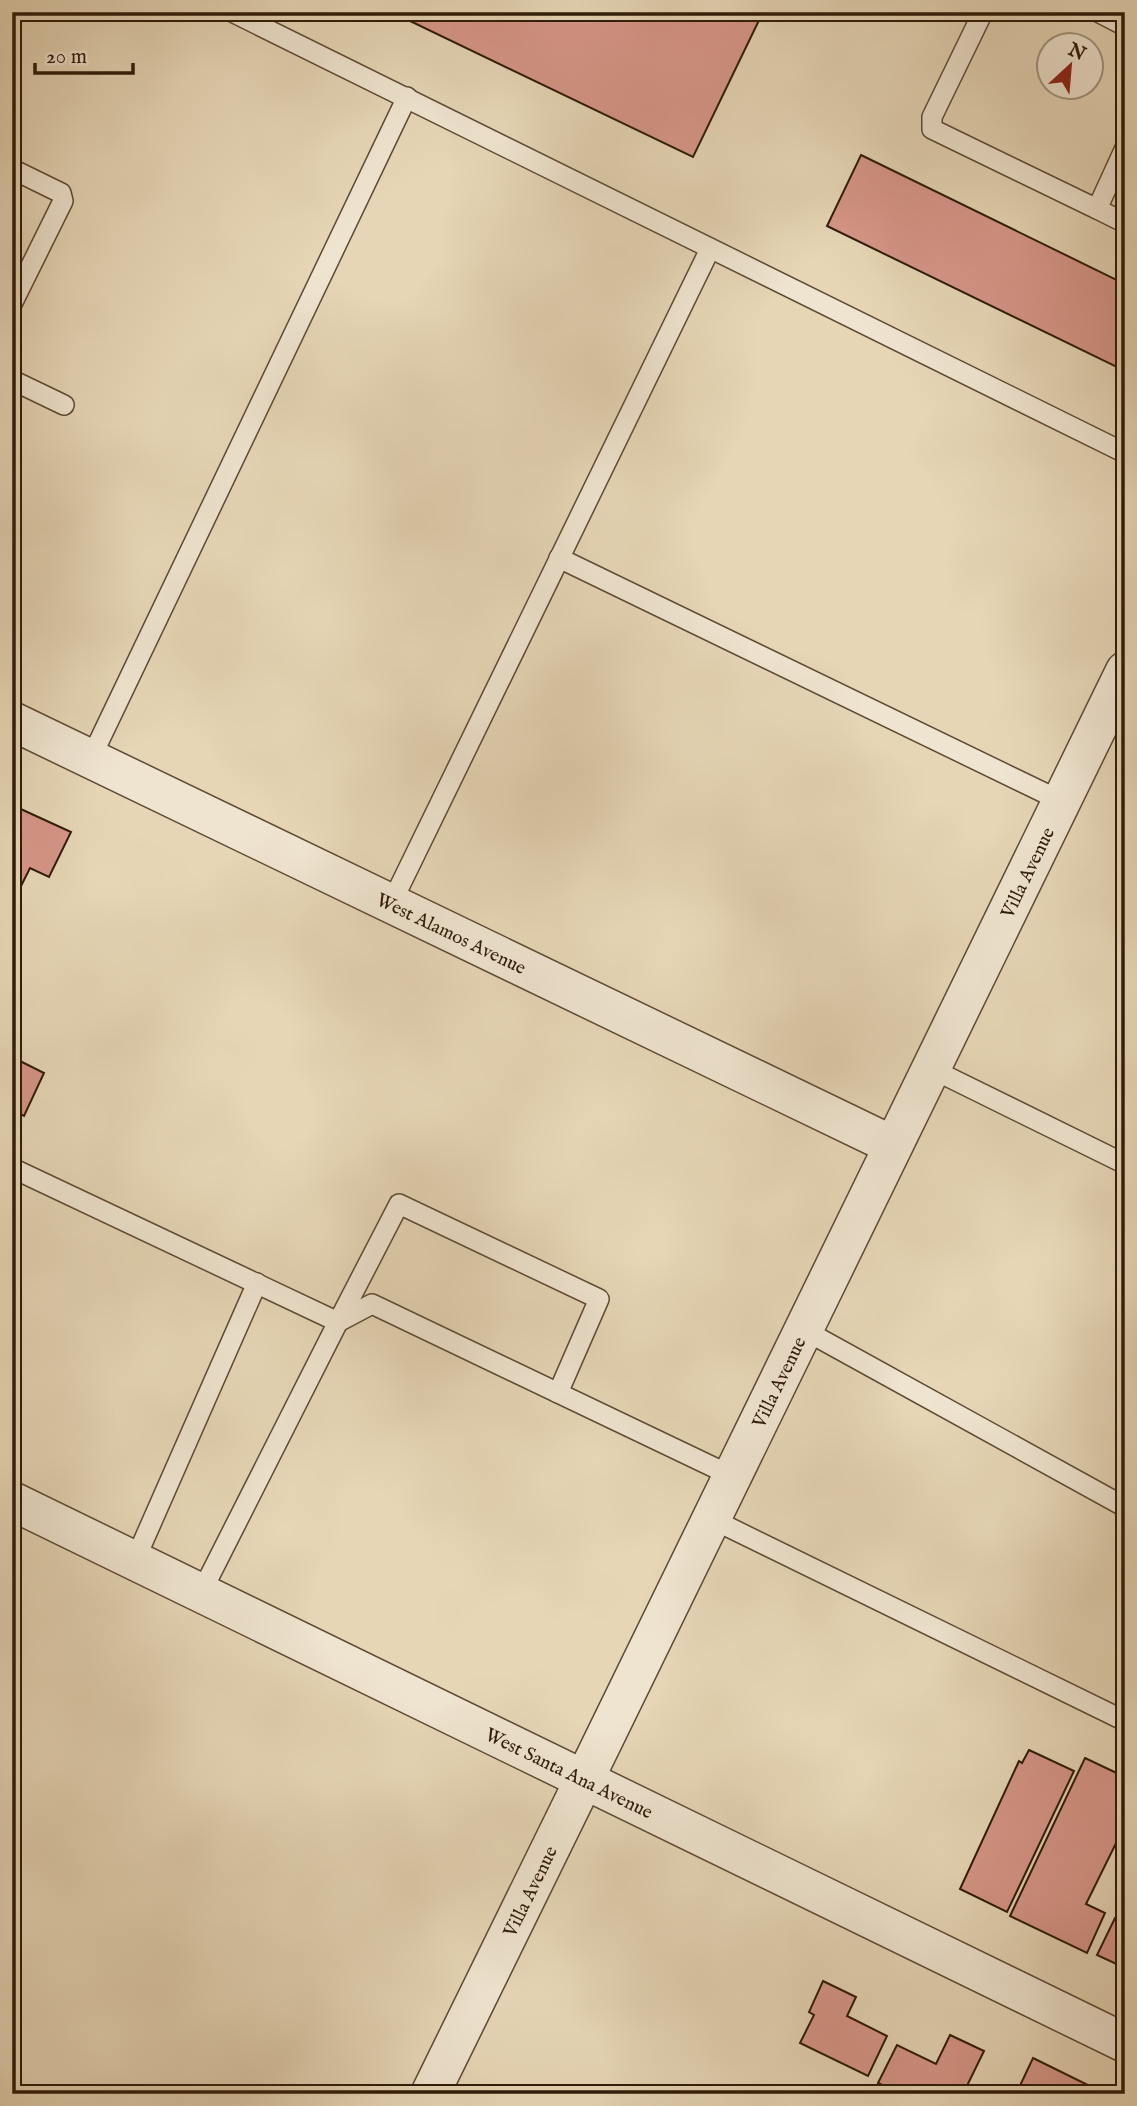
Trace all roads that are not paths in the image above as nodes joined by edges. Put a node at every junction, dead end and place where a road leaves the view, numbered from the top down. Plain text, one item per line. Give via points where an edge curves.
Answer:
1 (233, 12) edge
2 (983, 12) edge
3 (1098, 12) edge
4 (1125, 26) edge
5 (407, 97) junction
6 (1125, 149) edge
7 (12, 169) edge
8 (1097, 209) junction
9 (1125, 223) edge
10 (710, 249) junction
11 (18, 279) edge
12 (12, 304) edge
13 (12, 380) edge
14 (64, 405) dead end
15 (1125, 453) edge
16 (559, 558) junction
17 (1125, 671) edge
18 (12, 721) edge
19 (90, 760) junction
20 (1061, 801) junction
21 (391, 904) junction
22 (930, 1069) junction
23 (892, 1145) junction
24 (1125, 1164) edge
25 (12, 1168) edge
26 (257, 1283) junction
27 (338, 1322) junction
28 (806, 1331) junction
29 (558, 1393) junction
30 (734, 1477) junction
31 (12, 1501) edge
32 (1125, 1507) edge
33 (714, 1520) junction
34 (135, 1559) junction
35 (201, 1593) junction
36 (1125, 1721) edge
37 (584, 1780) junction
38 (1125, 2043) edge
39 (430, 2094) edge

1 - 5 lane
2 - 8 lane via 932,117 932,129
3 - 4 lane
5 - 10 lane
5 - 19 lane
6 - 8 lane
7 - 11 lane via 61,192 63,201
8 - 9 lane
10 - 15 lane
10 - 16 lane
11 - 12 lane
13 - 14 lane
16 - 20 lane
16 - 21 lane
17 - 20 street, Villa Avenue
18 - 19 street, West Alamos Avenue
19 - 21 street, West Alamos Avenue
20 - 22 street, Villa Avenue
21 - 23 street, West Alamos Avenue
22 - 23 street, Villa Avenue
22 - 24 lane
23 - 28 street, Villa Avenue
25 - 26 lane
26 - 27 lane
26 - 34 lane
27 - 29 lane via 372,1304
27 - 29 lane via 399,1204 599,1299
27 - 35 lane
28 - 30 street, Villa Avenue
28 - 32 lane
29 - 30 lane
30 - 33 street, Villa Avenue
31 - 34 street, West Santa Ana Avenue
33 - 36 lane
33 - 37 street, Villa Avenue
34 - 35 street, West Santa Ana Avenue
35 - 37 street, West Santa Ana Avenue
37 - 38 street, West Santa Ana Avenue
37 - 39 street, Villa Avenue

